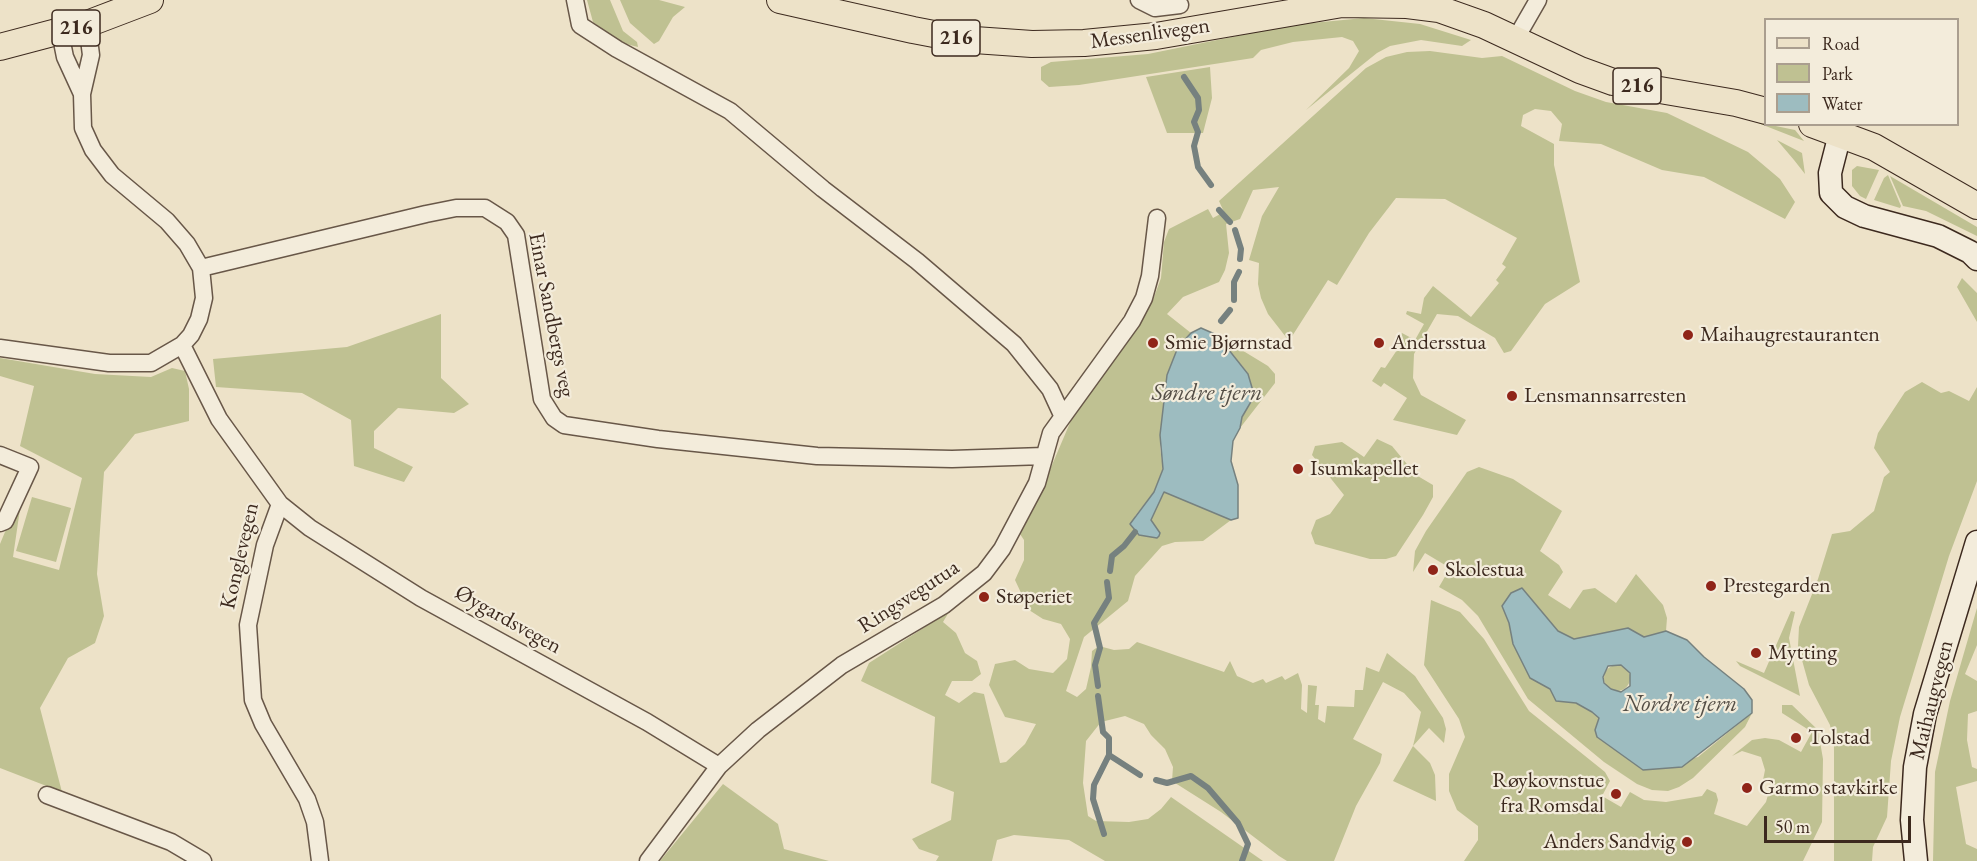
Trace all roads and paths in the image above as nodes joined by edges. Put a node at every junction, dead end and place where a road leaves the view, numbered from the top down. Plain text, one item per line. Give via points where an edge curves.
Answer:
1 (150, 0) edge
2 (575, 0) edge
3 (780, 0) edge
4 (1139, 0) edge
5 (1538, 0) edge
6 (1180, 5) dead end
7 (87, 24) junction
8 (60, 32) junction
9 (1515, 40) junction
10 (0, 47) edge
11 (82, 94) junction
12 (1764, 110) edge
13 (1818, 126) edge
14 (1840, 134) junction
15 (1977, 206) edge
16 (1157, 218) dead end
17 (1977, 259) edge
18 (201, 268) junction
19 (182, 345) junction
20 (0, 348) edge
21 (1062, 415) junction
22 (0, 455) edge
23 (1044, 456) junction
24 (280, 504) junction
25 (0, 523) edge
26 (1977, 542) edge
27 (720, 766) junction
28 (47, 795) dead end
29 (203, 861) edge
30 (320, 861) edge
31 (648, 861) edge
32 (1916, 861) edge

1 - 7 main road, 216
2 - 21 street via 580,25 730,111 917,261 1014,344 1050,389
3 - 9 main road, Messenlivegen / 216 via 913,30 1005,43 1084,43 1146,37 1298,10 1364,3 1440,9
4 - 6 street via 1155,8
5 - 9 street
7 - 8 main road, 216
7 - 11 street via 91,55
8 - 10 main road, 216
8 - 11 street via 65,57
9 - 12 main road, 216 via 1613,82
11 - 18 street via 83,128 93,150 112,175 167,221 188,244
13 - 14 main road
14 - 15 main road via 1883,152
14 - 17 street via 1830,173 1832,192 1845,207 1938,236
16 - 21 street, Ringsvegutua via 1144,298 1120,339
18 - 19 street via 204,298 191,335
18 - 23 street, Einar Sandbergs veg via 426,214 485,208 507,222 516,235 542,399 554,418 564,425 817,456
19 - 20 street via 151,363 109,363
19 - 24 street, Konglevegen via 219,419
21 - 23 street, Ringsvegutua
22 - 25 street via 30,466 5,521
23 - 27 street, Ringsvegutua via 1023,514 984,573 944,605 842,665 765,724
24 - 27 street, Øygardsvegen via 318,533 421,597
24 - 30 street, Konglevegen via 265,545 248,625 253,700 307,799 315,822
26 - 32 street, Maihaugvegen via 1925,714 1912,820
27 - 31 street, Ringsvegutua
28 - 29 street via 171,842

